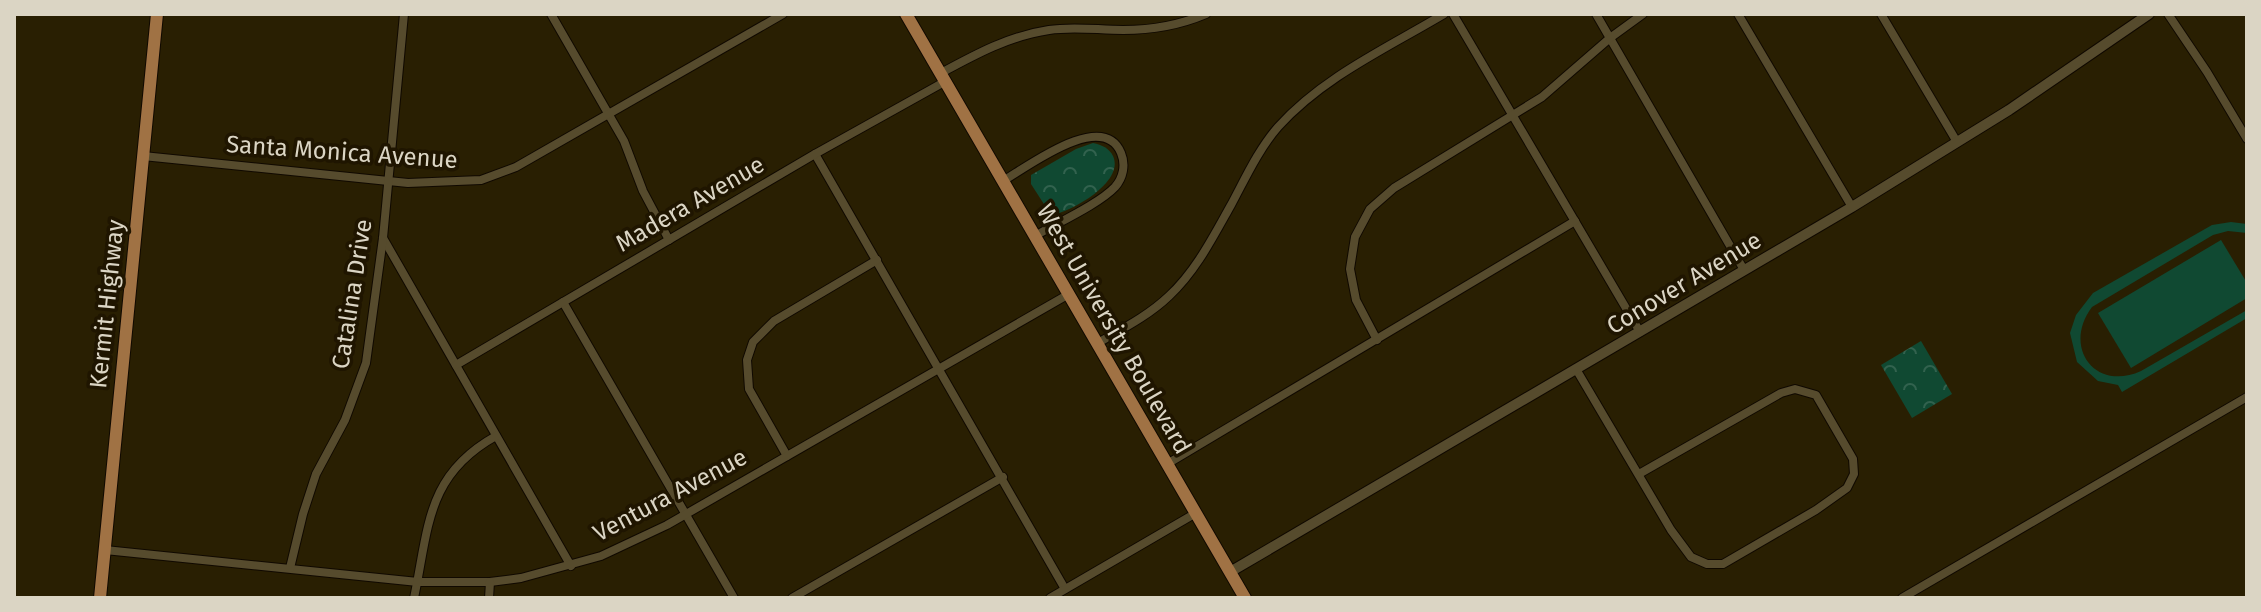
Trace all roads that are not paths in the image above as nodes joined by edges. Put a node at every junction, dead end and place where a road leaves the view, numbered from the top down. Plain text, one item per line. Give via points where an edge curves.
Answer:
1 (157, 14) edge
2 (404, 14) edge
3 (551, 14) edge
4 (783, 14) edge
5 (906, 14) edge
6 (1206, 14) edge
7 (1444, 14) edge
8 (1453, 14) edge
9 (1596, 14) edge
10 (1643, 14) edge
11 (1738, 14) edge
12 (1881, 14) edge
13 (2149, 14) edge
14 (2168, 14) edge
15 (1610, 38) junction
16 (944, 77) junction
17 (610, 114) junction
18 (1513, 116) junction
19 (2247, 139) edge
20 (1957, 142) junction
21 (815, 154) junction
22 (143, 156) junction
23 (388, 179) junction
24 (1003, 181) junction
25 (1852, 207) junction
26 (1575, 221) junction
27 (1035, 236) junction
28 (383, 238) junction
29 (669, 240) junction
30 (877, 260) junction
31 (1744, 270) junction
32 (1069, 294) junction
33 (563, 302) junction
34 (1640, 332) junction
35 (1377, 340) junction
36 (1098, 343) junction
37 (456, 365) junction
38 (939, 367) junction
39 (1576, 369) junction
40 (2247, 397) edge
41 (496, 436) junction
42 (787, 456) junction
43 (1167, 464) junction
44 (1639, 474) junction
45 (1003, 477) junction
46 (1196, 513) junction
47 (686, 514) junction
48 (105, 550) junction
49 (571, 566) junction
50 (290, 568) junction
51 (1230, 572) junction
52 (418, 582) junction
53 (490, 582) junction
54 (1065, 589) junction
55 (100, 598) edge
56 (414, 598) edge
57 (489, 598) edge
58 (734, 598) edge
59 (792, 598) edge
60 (1050, 598) edge
61 (1245, 598) edge
62 (1902, 598) edge

1 - 22 main road, Kermit Highway
2 - 23 street, Catalina Drive
3 - 17 street
4 - 17 street, Santa Monica Avenue
5 - 16 main road, West University Boulevard
6 - 16 street, Madera Avenue via 1146,29 1068,28 1024,35 991,47
7 - 36 street via 1305,99 1252,163 1194,267 1160,303
8 - 18 street
9 - 15 street
10 - 15 street
11 - 25 street
12 - 20 street
13 - 20 street, Conover Avenue
14 - 19 street
15 - 18 street via 1567,78
15 - 31 street
16 - 21 street, Madera Avenue
16 - 24 main road, West University Boulevard
17 - 23 street, Santa Monica Avenue via 497,176 463,183
17 - 29 street
18 - 26 street
18 - 35 street via 1394,188 1361,223 1351,253 1352,285
20 - 25 street, Conover Avenue
21 - 29 street, Madera Avenue
21 - 30 street
22 - 23 street, Santa Monica Avenue
22 - 48 main road, Kermit Highway
23 - 28 street, Catalina Drive
24 - 27 main road, West University Boulevard
24 - 27 street via 1082,138 1102,137 1119,148 1123,171 1113,189
25 - 31 street, Conover Avenue
26 - 34 street
26 - 35 street
27 - 32 main road, West University Boulevard
28 - 37 street
28 - 50 street, Catalina Drive via 366,363 345,420 316,474
29 - 33 street, Madera Avenue
30 - 38 street
30 - 42 street via 766,327 749,351 749,389
31 - 34 street, Conover Avenue
32 - 36 main road, West University Boulevard
32 - 38 street, Ventura Avenue
33 - 37 street, Madera Avenue
33 - 47 street
34 - 39 street, Conover Avenue
35 - 43 street
36 - 43 main road, West University Boulevard
37 - 41 street
38 - 42 street, Ventura Avenue
38 - 45 street
39 - 44 street
39 - 51 street, Conover Avenue
40 - 62 street
41 - 49 street
41 - 52 street via 469,453 444,481
42 - 47 street, Ventura Avenue
43 - 46 main road, West University Boulevard
44 - 44 street via 1685,551 1699,562 1723,564 1837,496 1854,474 1853,459 1816,395 1795,389
45 - 54 street
45 - 59 street
46 - 51 main road, West University Boulevard
46 - 54 street
47 - 49 street, Ventura Avenue
47 - 58 street
48 - 50 street, Ventura Avenue
48 - 55 main road, Kermit Highway
49 - 53 street, Ventura Avenue
50 - 52 street, Ventura Avenue
51 - 61 main road, West University Boulevard
52 - 53 street, Ventura Avenue
52 - 56 street
53 - 57 street
54 - 60 street

